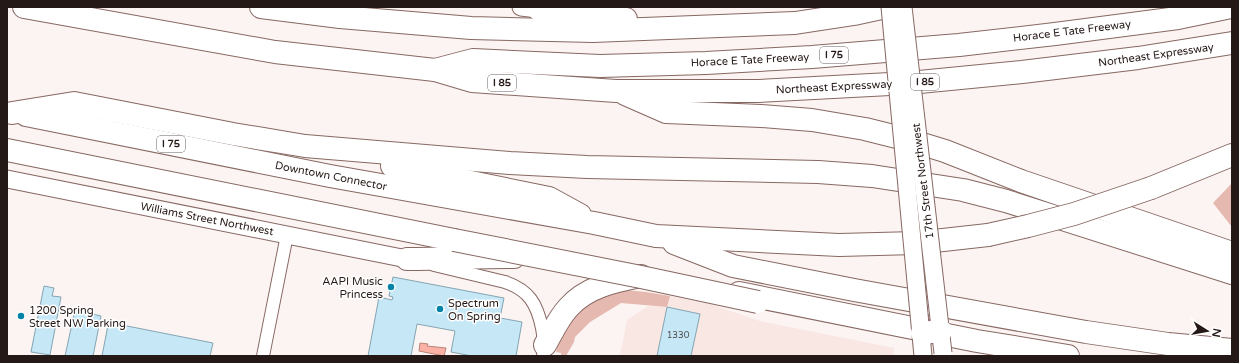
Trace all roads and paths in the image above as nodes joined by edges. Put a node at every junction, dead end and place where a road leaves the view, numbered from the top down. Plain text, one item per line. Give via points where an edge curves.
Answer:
1 (24, 7) edge
2 (261, 7) edge
3 (634, 7) edge
4 (886, 7) edge
5 (890, 7) edge
6 (903, 7) edge
7 (1231, 7) edge
8 (536, 8) edge
9 (731, 26) junction
10 (1232, 44) edge
11 (435, 70) junction
12 (616, 90) junction
13 (9, 112) edge
14 (305, 146) junction
15 (7, 150) edge
16 (1232, 155) edge
17 (7, 179) edge
18 (594, 223) junction
19 (287, 235) junction
20 (656, 236) junction
21 (1232, 253) edge
22 (407, 258) junction
23 (1232, 273) edge
24 (648, 275) junction
25 (931, 332) junction
26 (1232, 350) edge
27 (544, 351) edge
28 (263, 356) edge
29 (923, 356) edge
30 (943, 356) edge
31 (1068, 356) edge

1 - 11 highway, I 75 via 275,52
2 - 9 highway via 471,28 592,31
3 - 8 highway
4 - 9 highway via 795,23
5 - 25 main road, 17th Street Northwest, bridge
6 - 25 main road, 17th Street Northwest, bridge
7 - 11 highway, Horace E Tate Freeway / I 75 via 1178,18 959,45 706,63 600,66 473,60
8 - 9 highway via 654,22
10 - 12 highway, Northeast Expressway / I 85 via 1022,72 908,83 759,91
11 - 12 highway, Northeast Expressway / I 85 via 472,81
12 - 21 highway via 666,112 812,120 909,140
13 - 14 highway via 74,103
13 - 18 highway, Downtown Connector / I 75 via 330,176
14 - 18 highway via 334,155 549,198
14 - 23 highway via 587,168 818,172 916,182 1006,201
15 - 25 highway, bridge via 641,277 892,331
16 - 20 highway, bridge via 1151,188 1074,214 988,234 916,243 839,245
17 - 19 main road, Williams Street Northwest
18 - 20 highway, Downtown Connector / I 75
19 - 22 main road, Williams Street Northwest
19 - 28 street
20 - 26 highway, I 75 via 733,266 1086,332
22 - 24 highway via 544,258
22 - 27 street via 505,282 526,293 540,318
24 - 27 highway via 619,280 578,298 560,318
24 - 31 highway via 977,342
25 - 29 main road, 17th Street Northwest, bridge
25 - 30 main road, 17th Street Northwest, bridge

